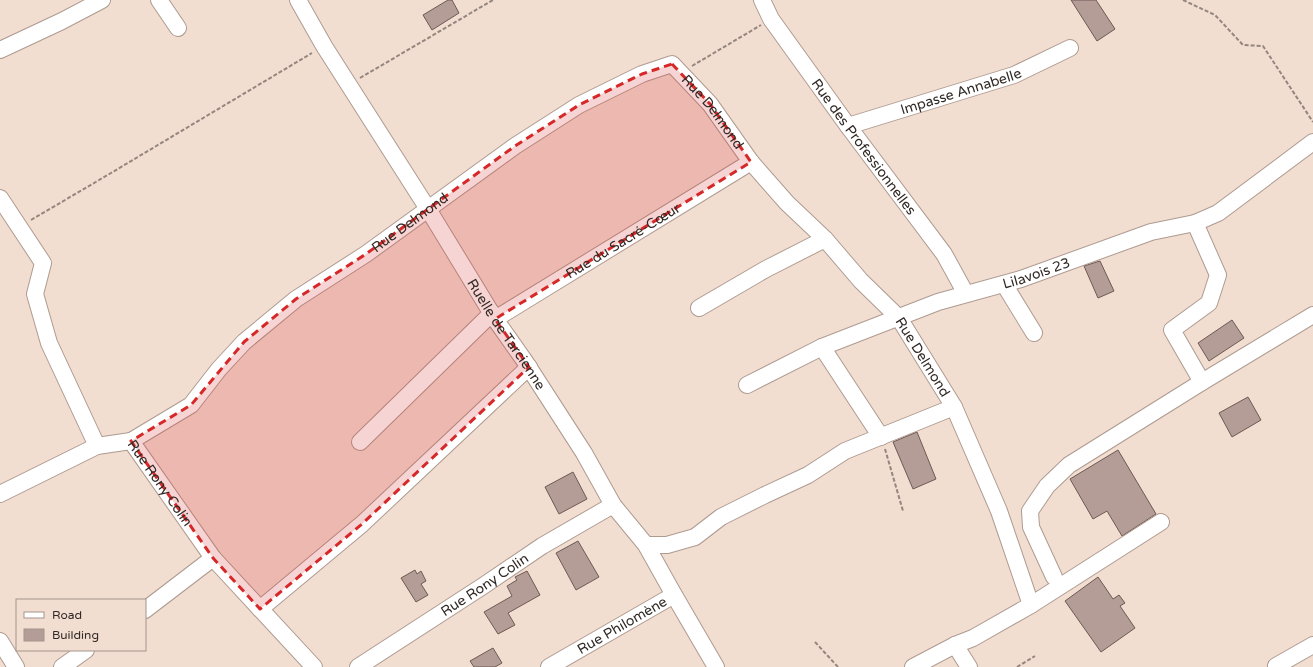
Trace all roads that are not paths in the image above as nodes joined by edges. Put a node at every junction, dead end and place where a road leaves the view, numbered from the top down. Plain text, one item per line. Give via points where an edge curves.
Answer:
1 (102, 0) edge
2 (159, 0) edge
3 (298, 0) edge
4 (762, 0) edge
5 (178, 28) dead end
6 (1070, 48) dead end
7 (0, 50) edge
8 (848, 126) junction
9 (1313, 142) edge
10 (751, 162) junction
11 (0, 198) edge
12 (428, 209) junction
13 (1195, 224) junction
14 (825, 239) junction
15 (1004, 284) junction
16 (966, 294) junction
17 (699, 308) dead end
18 (1313, 314) edge
19 (494, 316) junction
20 (900, 318) junction
21 (1034, 333) dead end
22 (822, 348) junction
23 (529, 367) junction
24 (1202, 382) junction
25 (747, 385) dead end
26 (954, 407) junction
27 (881, 437) junction
28 (131, 441) junction
29 (360, 442) dead end
30 (97, 446) junction
31 (0, 494) edge
32 (613, 505) junction
33 (1161, 522) dead end
34 (646, 545) junction
35 (213, 558) junction
36 (1054, 577) dead end
37 (674, 595) junction
38 (1031, 605) junction
39 (146, 609) edge
40 (260, 609) junction
41 (0, 641) edge
42 (955, 645) junction
43 (1313, 645) edge
44 (85, 651) edge
45 (1276, 666) edge
46 (16, 667) edge
47 (62, 667) edge
48 (314, 667) edge
49 (358, 667) edge
50 (549, 667) edge
51 (716, 667) edge
52 (913, 667) edge
53 (969, 667) edge

1 - 7 street
2 - 5 street
3 - 12 street, Ruelle de Tarcienne via 324,46
4 - 8 street, Rue des Professionnelles via 771,19
6 - 8 street, Impasse Annabelle via 1014,75
8 - 16 street, Rue des Professionnelles via 944,254
9 - 13 street, Lilavois 23 via 1218,213
10 - 12 street, Rue Delmond via 710,104 672,64 642,74 579,105 514,146
10 - 14 street, Rue Delmond via 787,203
10 - 19 street, Rue du Sacré-Cœur
11 - 30 street via 43,264 35,294 49,343
12 - 19 street, Ruelle de Tarcienne
12 - 28 street, Rue Delmond via 366,254 296,299 244,342 191,405
13 - 15 street, Lilavois 23 via 1151,232
13 - 24 street via 1218,275 1209,303 1172,330
14 - 17 street via 766,269
14 - 20 street, Rue Delmond via 861,282
15 - 16 street, Lilavois 23
15 - 21 street
16 - 20 street, Lilavois 23 via 938,302
18 - 24 street
19 - 23 street, Ruelle de Tarcienne
19 - 29 street, Rue du Sacré-Cœur
20 - 22 street, Lilavois 23
20 - 26 street, Rue Delmond
22 - 25 street, Lilavois 23
22 - 27 street
23 - 32 street, Ruelle de Tarcienne via 584,453
23 - 40 street via 362,524
24 - 36 street via 1070,465 1047,486 1030,511 1031,527
26 - 27 street
26 - 38 street, Rue Delmond via 999,511
27 - 34 street via 845,451 808,475 764,494 721,517 695,537 668,545
28 - 30 street, Rue Rony Colin
28 - 35 street, Rue Rony Colin
30 - 31 street, Rue Rony Colin
32 - 34 street, Ruelle de Tarcienne
32 - 49 street, Rue Rony Colin via 542,546
33 - 38 street
34 - 37 street, Ruelle de Tarcienne
35 - 39 street
35 - 40 street, Rue Rony Colin
37 - 50 street, Rue Philomène
37 - 51 street, Ruelle de Tarcienne
38 - 42 street via 973,638
40 - 48 street, Rue Rony Colin
41 - 46 street
42 - 52 street
42 - 53 street
43 - 45 street
44 - 47 street

